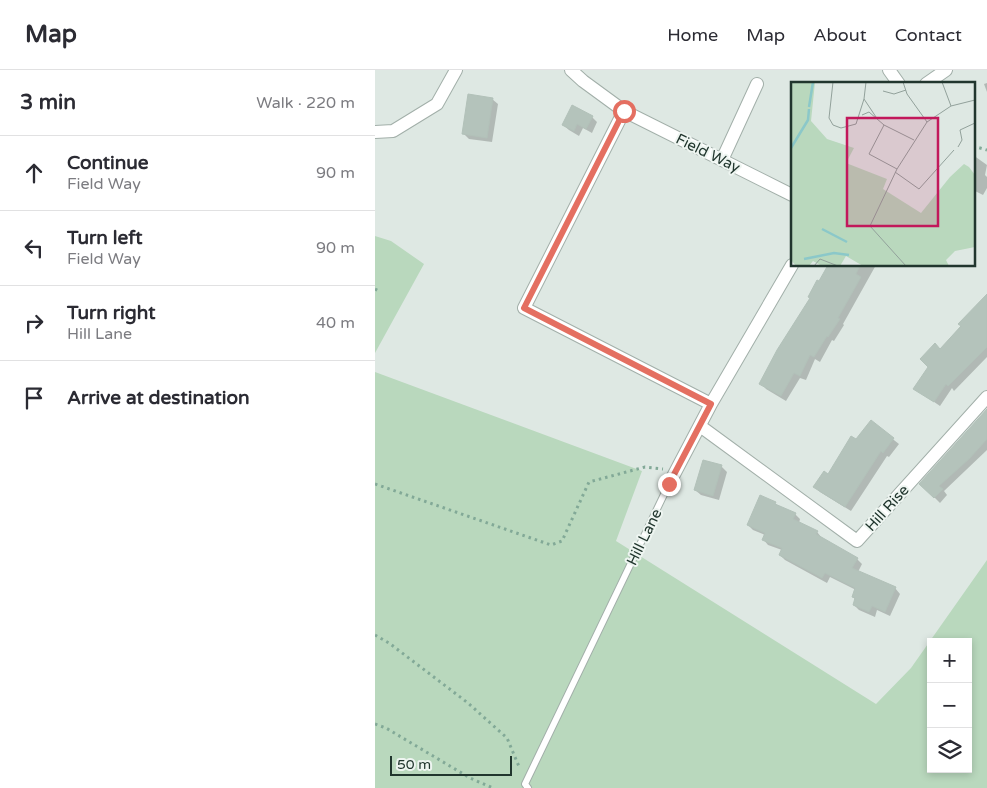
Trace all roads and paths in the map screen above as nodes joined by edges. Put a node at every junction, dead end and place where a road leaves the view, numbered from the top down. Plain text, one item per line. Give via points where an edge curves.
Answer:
1 (456, 70) edge
2 (571, 70) edge
3 (889, 70) edge
4 (946, 70) edge
5 (580, 75) edge
6 (898, 82) edge
7 (929, 82) edge
8 (757, 84) dead end
9 (624, 111) junction
10 (375, 132) edge
11 (722, 160) junction
12 (791, 194) edge
13 (791, 266) edge
14 (987, 397) edge
15 (711, 404) junction
16 (700, 426) junction
17 (676, 470) junction
18 (375, 484) edge
19 (669, 484) joint
20 (375, 635) edge
21 (375, 724) edge
22 (527, 786) edge
23 (493, 788) edge

1 - 10 street via 437,104 393,130
2 - 5 street, Field Way
3 - 6 street
4 - 7 street
5 - 9 street, Field Way
8 - 11 street
9 - 11 street, Field Way
9 - 15 street via 524,308
11 - 12 street, Field Way
13 - 15 street, Hill Lane
14 - 16 street, Hill Rise via 857,541
15 - 16 street, Hill Lane
16 - 17 street, Hill Lane
17 - 18 path via 645,467 589,482 562,541 551,545
17 - 19 street, Hill Lane
19 - 22 lane, Hill Lane
20 - 22 path via 468,703 507,738
21 - 23 path

